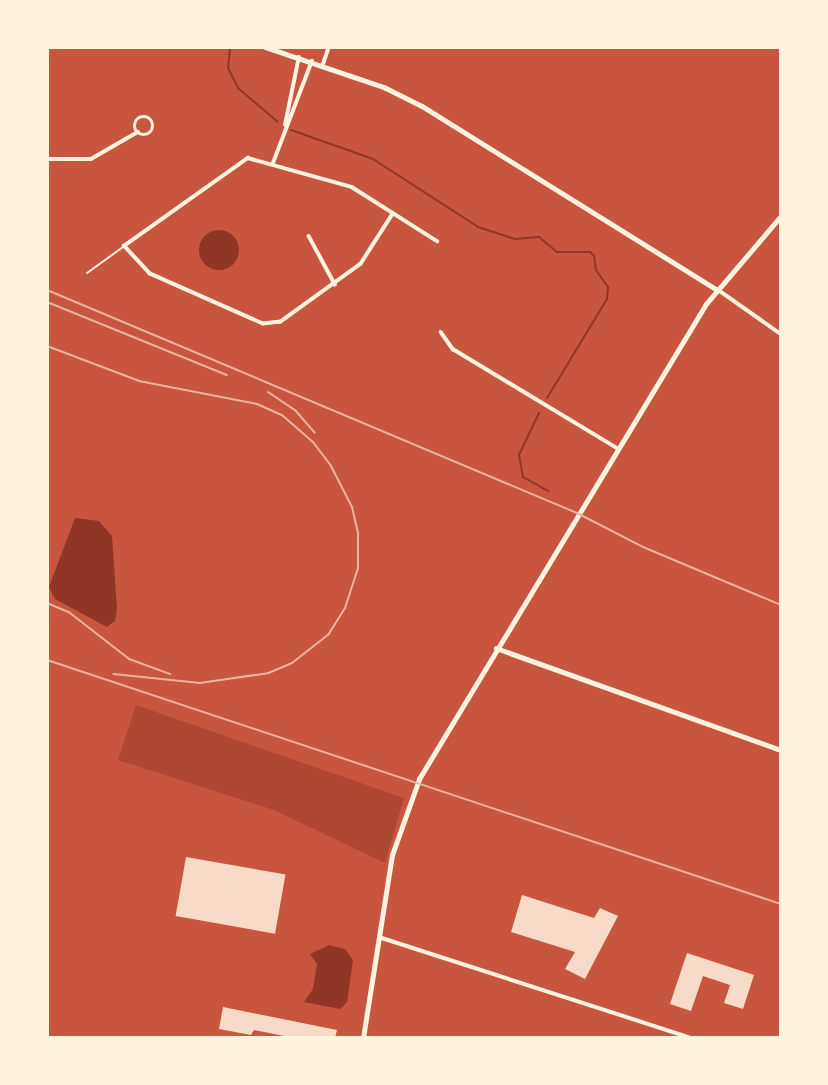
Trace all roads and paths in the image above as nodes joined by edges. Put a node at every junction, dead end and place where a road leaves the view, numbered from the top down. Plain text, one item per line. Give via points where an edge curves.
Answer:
1 (265, 47) edge
2 (329, 47) edge
3 (299, 57) junction
4 (312, 61) junction
5 (323, 64) junction
6 (285, 125) junction
7 (138, 132) junction
8 (47, 159) edge
9 (273, 163) junction
10 (393, 214) junction
11 (781, 216) edge
12 (309, 236) dead end
13 (438, 241) dead end
14 (124, 246) junction
15 (87, 273) dead end
16 (335, 285) junction
17 (716, 289) junction
18 (441, 332) dead end
19 (781, 334) edge
20 (617, 448) junction
21 (496, 648) junction
22 (781, 750) edge
23 (382, 938) junction
24 (363, 1038) edge
25 (691, 1038) edge

1 - 3 street
2 - 5 street
3 - 4 street
3 - 6 street
4 - 5 street
4 - 6 street
5 - 17 street via 422,106
6 - 9 street
7 - 7 street via 151,132 150,119 138,119
7 - 8 street via 91,159
9 - 10 street via 352,187
9 - 14 street via 248,158
10 - 13 street
10 - 16 street via 361,264
11 - 17 street
12 - 16 street
14 - 15 lane
14 - 16 street via 150,274 263,324 281,322
17 - 19 street
17 - 20 street
18 - 20 street via 453,349
20 - 21 street
21 - 22 street
21 - 23 street via 406,808 392,855
23 - 24 street
23 - 25 street

